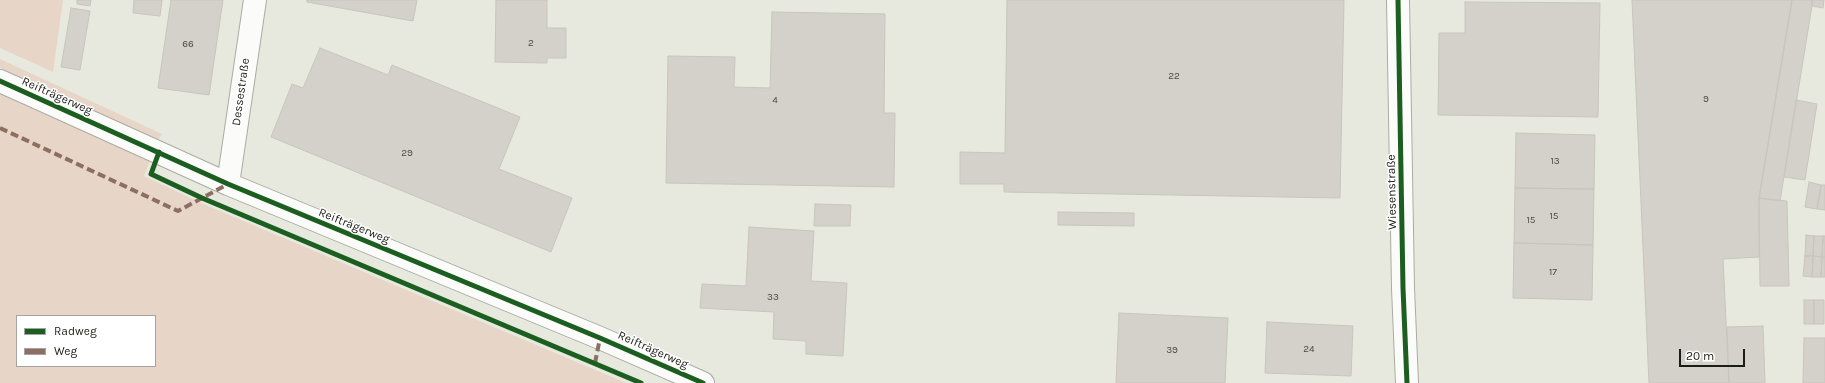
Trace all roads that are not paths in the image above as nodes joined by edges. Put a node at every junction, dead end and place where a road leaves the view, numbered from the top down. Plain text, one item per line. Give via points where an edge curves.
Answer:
1 (255, 0) edge
2 (1398, 0) edge
3 (0, 81) edge
4 (228, 184) junction
5 (703, 383) edge
6 (1407, 383) edge

1 - 4 street, Dessestraße
2 - 6 street, Wiesenstraße
3 - 4 street, Reifträgerweg
4 - 5 street, Reifträgerweg

